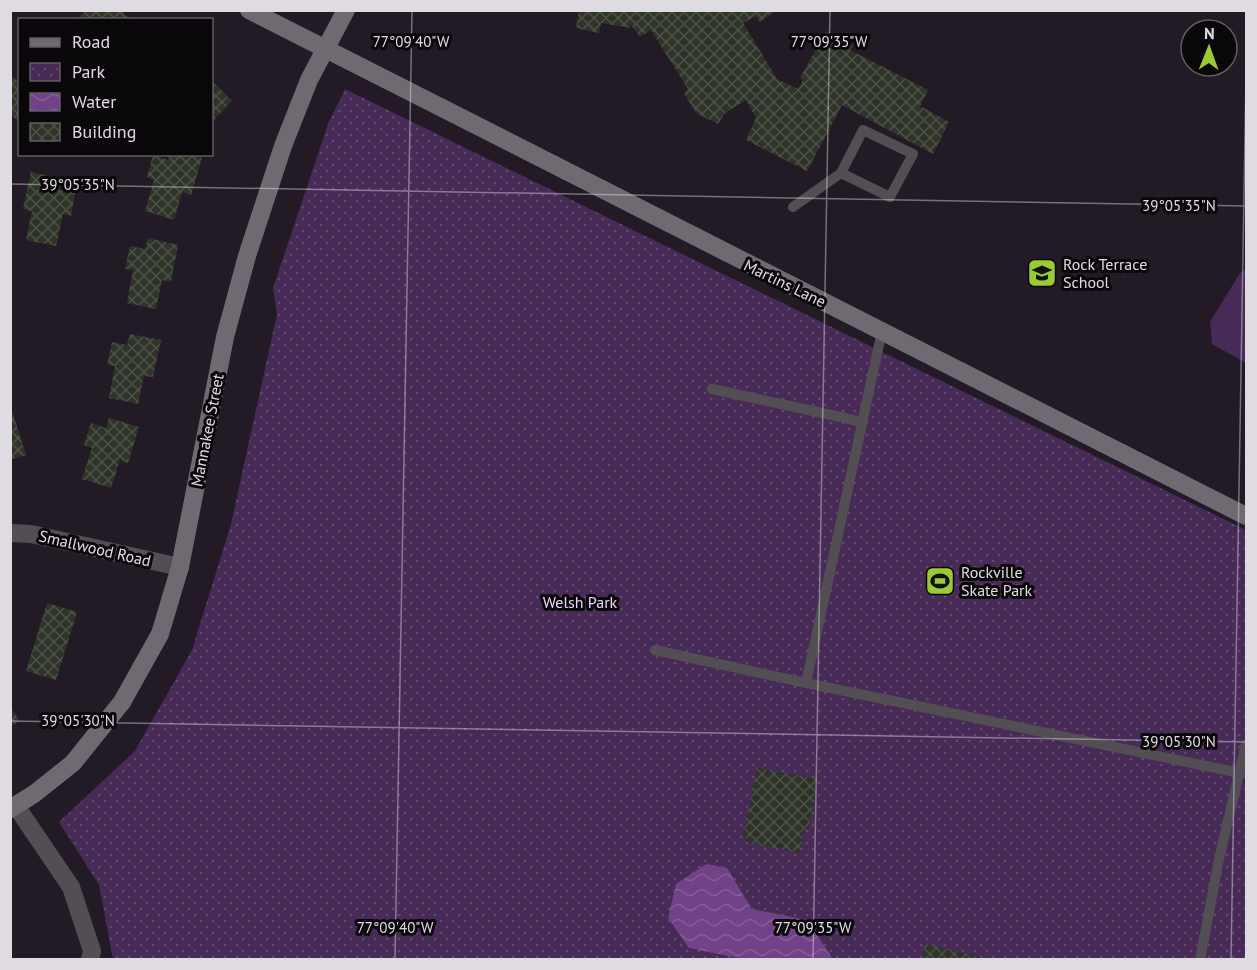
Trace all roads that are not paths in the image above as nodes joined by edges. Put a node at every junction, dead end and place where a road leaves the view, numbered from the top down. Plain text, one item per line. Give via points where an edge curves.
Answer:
1 (249, 10) edge
2 (346, 10) edge
3 (324, 50) junction
4 (841, 173) junction
5 (793, 207) dead end
6 (882, 331) junction
7 (712, 389) dead end
8 (863, 422) junction
9 (1246, 516) edge
10 (10, 533) edge
11 (180, 567) junction
12 (655, 650) dead end
13 (806, 683) junction
14 (1246, 744) edge
15 (1240, 773) junction
16 (13, 808) edge
17 (90, 960) edge
18 (1200, 960) edge

1 - 3 street, Martins Lane
2 - 3 street, Mannakee Street
3 - 6 street, Martins Lane
3 - 11 street, Mannakee Street via 283,146 247,256 225,337
4 - 4 lane via 890,197 913,154 863,130
4 - 5 lane
6 - 8 lane
6 - 9 street, Martins Lane
7 - 8 lane
8 - 13 lane
10 - 11 street, Smallwood Road via 31,534
11 - 16 street, Mannakee Street via 160,634 122,702 73,763
12 - 13 lane
13 - 15 lane
14 - 15 lane
15 - 18 lane
16 - 17 street via 71,887 92,951

